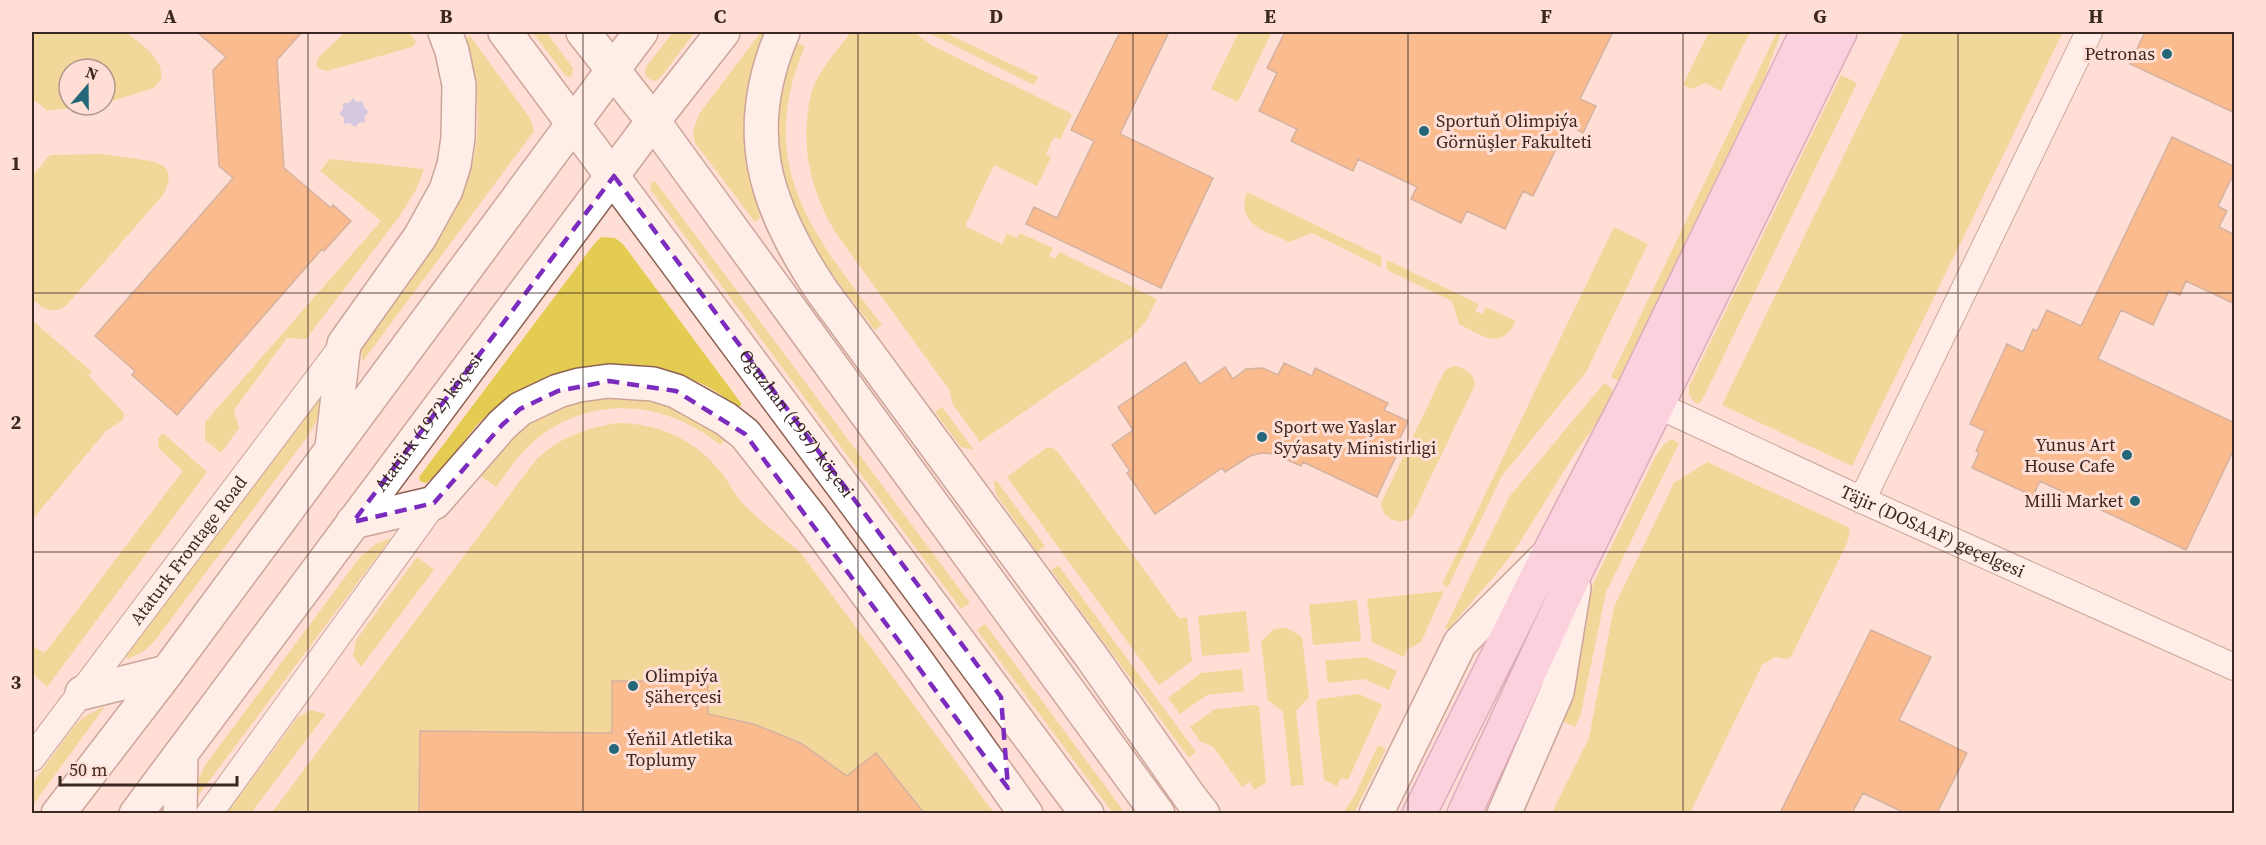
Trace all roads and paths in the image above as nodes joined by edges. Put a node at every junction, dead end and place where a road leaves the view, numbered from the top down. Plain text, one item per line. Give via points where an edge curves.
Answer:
1 (445, 32) edge
2 (505, 32) edge
3 (582, 32) edge
4 (641, 32) edge
5 (723, 32) edge
6 (783, 32) edge
7 (1807, 32) edge
8 (1840, 32) edge
9 (2090, 32) edge
10 (612, 71) junction
11 (653, 121) junction
12 (574, 123) junction
13 (614, 177) junction
14 (344, 344) junction
15 (882, 372) junction
16 (1645, 399) junction
17 (332, 448) junction
18 (900, 460) junction
19 (1862, 500) junction
20 (434, 503) junction
21 (812, 519) junction
22 (353, 522) junction
23 (1546, 557) junction
24 (1577, 569) junction
25 (918, 585) junction
26 (1000, 597) junction
27 (1093, 659) junction
28 (2235, 667) edge
29 (167, 672) junction
30 (82, 693) junction
31 (1001, 697) junction
32 (181, 754) junction
33 (32, 758) edge
34 (1017, 801) edge
35 (58, 813) edge
36 (136, 813) edge
37 (180, 813) edge
38 (209, 813) edge
39 (1087, 813) edge
40 (1158, 813) edge
41 (1203, 813) edge
42 (1376, 813) edge
43 (1419, 813) edge
44 (1464, 813) edge
45 (1503, 813) edge

1 - 14 main road via 459,86 458,138 446,190 420,237
2 - 12 main road, Oguzhan (1957) köçesi
3 - 10 main road
4 - 10 main road
5 - 11 main road, Atatürk (1972) köçesi
6 - 15 main road via 763,99 762,139 768,185 797,254
7 - 16 main road
8 - 16 main road
9 - 19 street
10 - 11 main road
10 - 12 main road
11 - 13 main road, Atatürk (1972) köçesi
11 - 18 main road
12 - 13 main road, Oguzhan (1957) köçesi
12 - 17 main road
13 - 22 main road, Atatürk (1972) köçesi
13 - 25 main road, Oguzhan (1957) köçesi
14 - 17 main road
14 - 30 street, Ataturk Frontage Road
15 - 18 main road
15 - 27 main road
16 - 19 street, Täjir (DOSAAF) geçelgesi
16 - 23 main road
16 - 24 main road
17 - 29 main road
18 - 26 main road
19 - 28 street, Täjir (DOSAAF) geçelgesi
20 - 21 main road via 484,443 520,409 579,385 633,381 676,391 726,419 745,434
20 - 22 main road
20 - 38 street
21 - 25 main road
21 - 34 main road
22 - 32 main road, Atatürk (1972) köçesi
23 - 42 main road via 1460,643
23 - 43 main road
24 - 44 main road
24 - 45 main road via 1557,692
25 - 31 main road, Oguzhan (1957) köçesi
26 - 27 main road
26 - 40 main road
27 - 41 main road
29 - 30 main road
29 - 35 main road
30 - 33 street, Ataturk Frontage Road
31 - 34 main road
31 - 39 main road, Oguzhan (1957) köçesi
32 - 36 main road, Atatürk (1972) köçesi
32 - 37 main road

